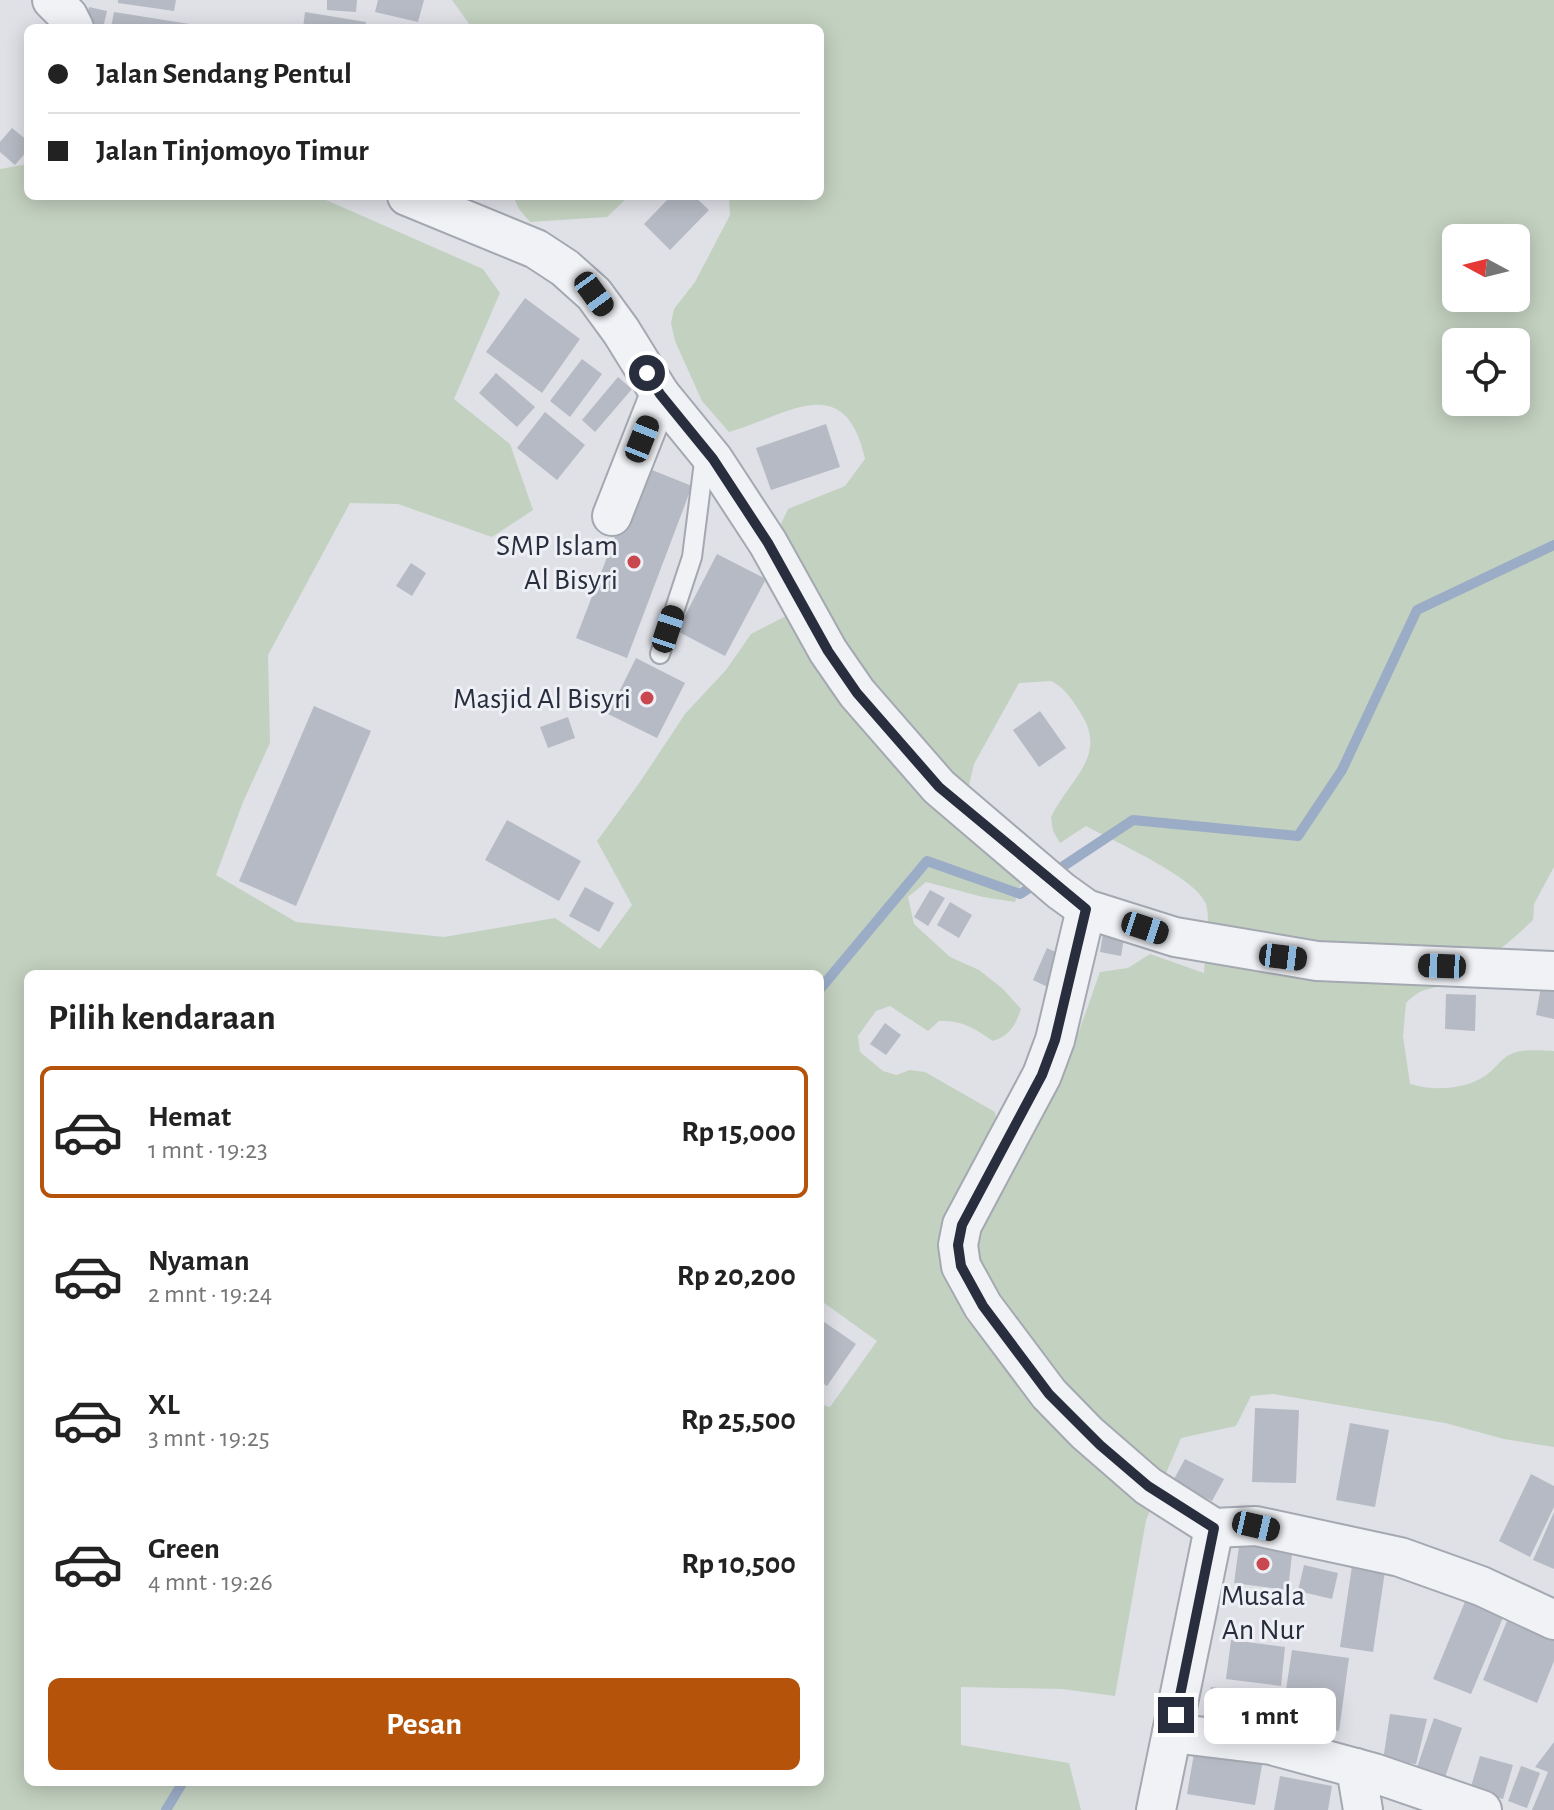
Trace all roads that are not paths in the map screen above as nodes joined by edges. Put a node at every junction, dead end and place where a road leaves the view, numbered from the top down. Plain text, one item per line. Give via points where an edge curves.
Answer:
1 (417, 200) edge
2 (660, 394) junction
3 (706, 450) junction
4 (612, 516) dead end
5 (660, 654) dead end
6 (1074, 900) junction
7 (1554, 971) edge
8 (1214, 1528) junction
9 (1554, 1620) edge
10 (1172, 1733) junction
11 (1356, 1768) junction
12 (1156, 1810) edge
13 (1363, 1810) edge
14 (1482, 1810) edge

1 - 2 street via 536,249 565,268 594,294
2 - 3 street
2 - 4 street
3 - 5 lane via 692,557
3 - 6 street via 857,693 939,787
6 - 7 street via 1175,937 1283,957
6 - 8 street via 1055,1040 962,1225 961,1266 983,1306 1049,1394 1148,1486
8 - 9 street via 1256,1526 1400,1557
8 - 10 street
10 - 11 street via 1271,1745
10 - 12 street
11 - 13 street
11 - 14 street

